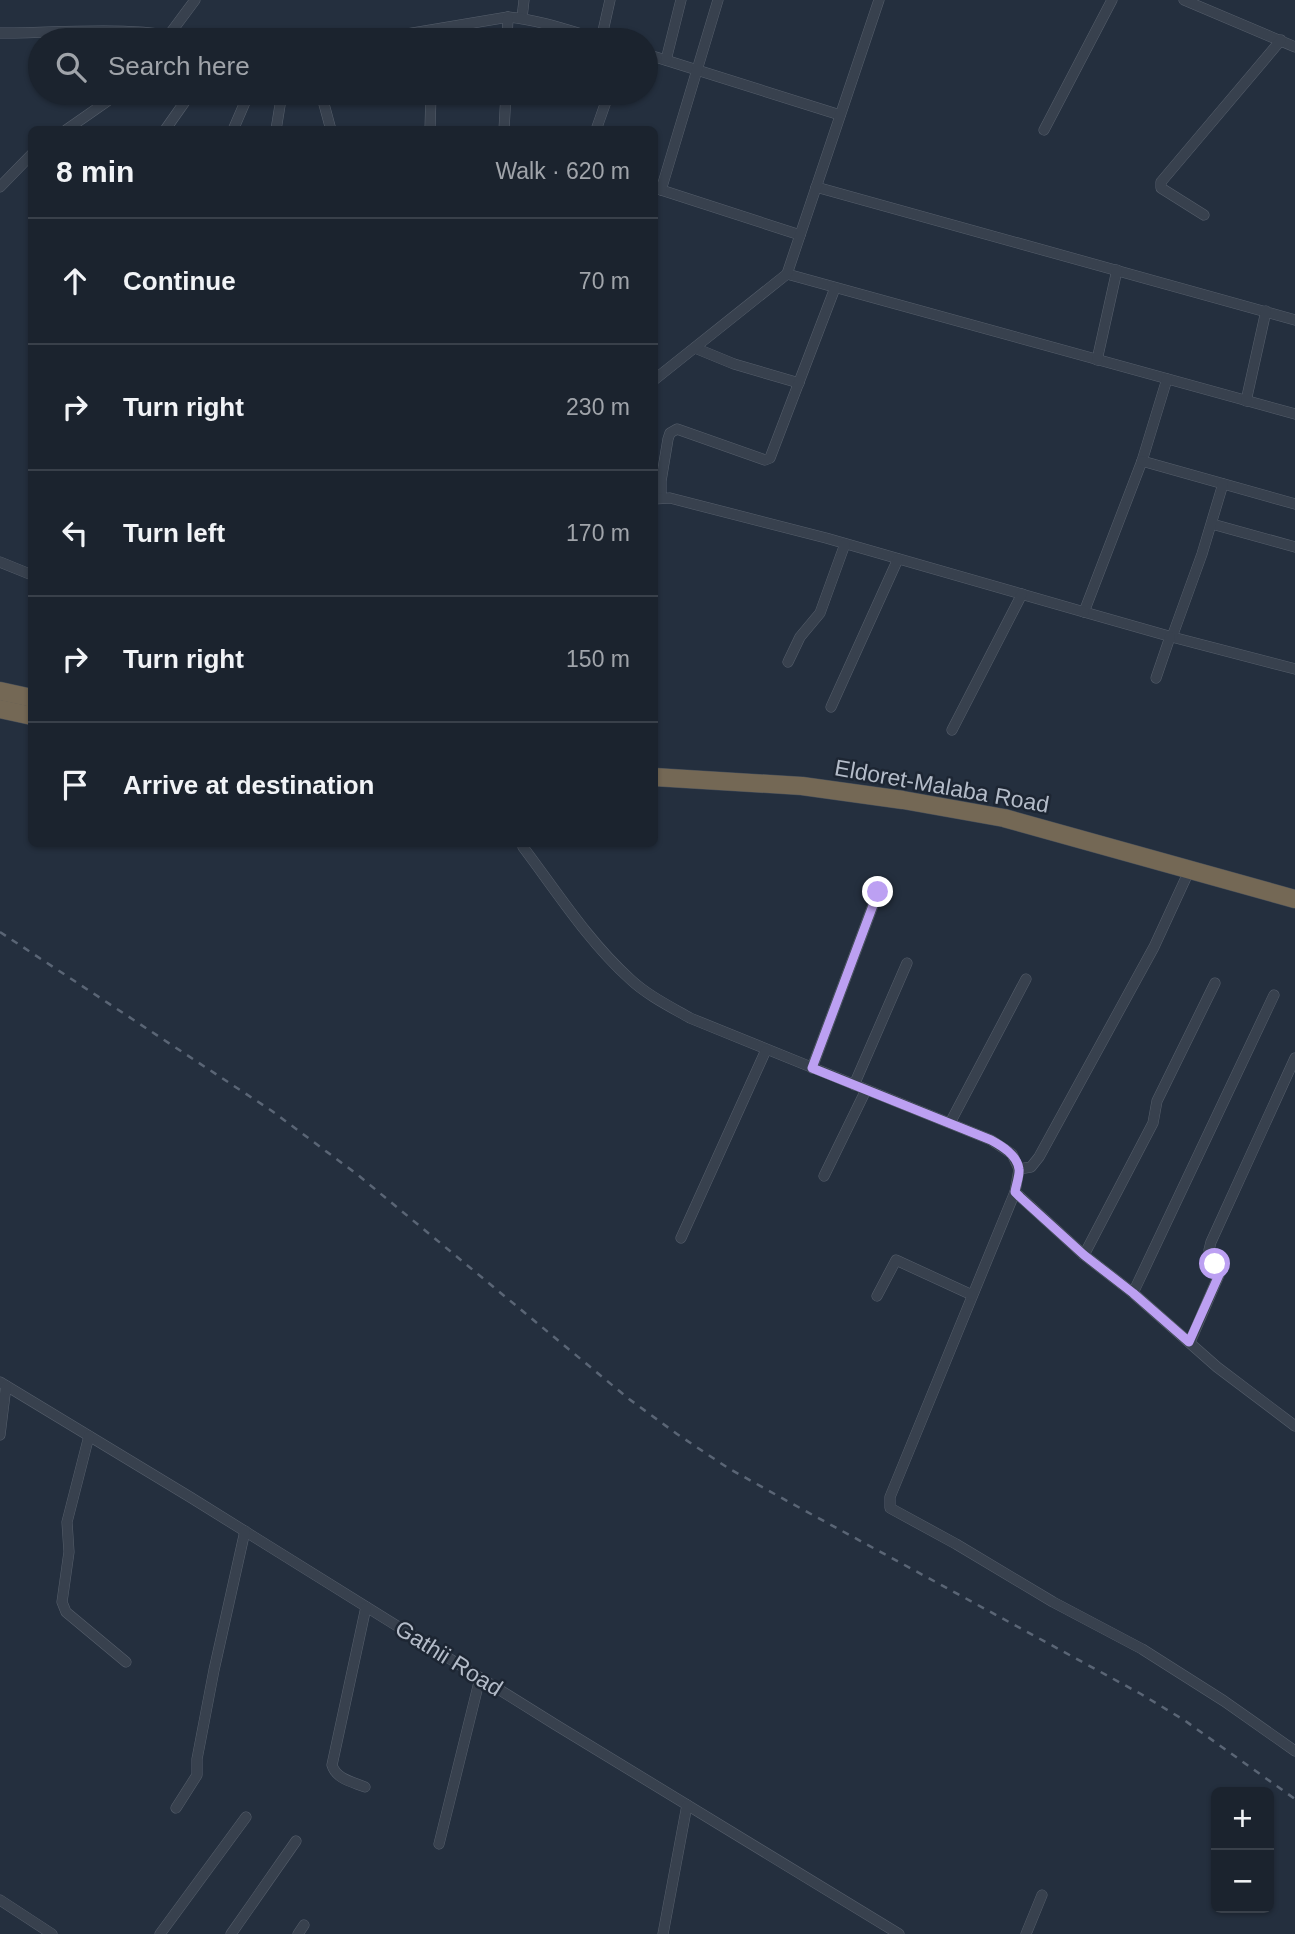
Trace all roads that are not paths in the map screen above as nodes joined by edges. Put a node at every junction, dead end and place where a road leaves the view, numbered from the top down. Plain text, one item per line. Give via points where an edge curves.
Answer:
1 (195, 0) edge
2 (524, 0) edge
3 (610, 0) edge
4 (681, 0) edge
5 (718, 0) edge
6 (878, 0) edge
7 (1112, 0) edge
8 (1191, 2) edge
9 (508, 17) junction
10 (522, 18) junction
11 (174, 28) edge
12 (463, 28) edge
13 (508, 28) edge
14 (558, 28) edge
15 (604, 28) edge
16 (0, 33) edge
17 (28, 33) edge
18 (1280, 40) junction
19 (1295, 47) edge
20 (658, 58) edge
21 (666, 60) junction
22 (697, 70) junction
23 (102, 105) edge
24 (183, 105) edge
25 (244, 105) edge
26 (280, 105) edge
27 (323, 105) edge
28 (431, 105) edge
29 (505, 105) edge
30 (605, 105) edge
31 (840, 115) junction
32 (72, 126) edge
33 (168, 126) edge
34 (235, 126) edge
35 (277, 126) edge
36 (330, 126) edge
37 (430, 126) edge
38 (504, 126) edge
39 (597, 126) edge
40 (1044, 131) dead end
41 (28, 158) edge
42 (0, 187) edge
43 (816, 187) junction
44 (658, 189) edge
45 (1204, 215) dead end
46 (800, 235) junction
47 (1117, 270) junction
48 (787, 274) junction
49 (835, 288) junction
50 (1266, 311) junction
51 (1295, 320) edge
52 (695, 348) junction
53 (1097, 360) junction
54 (658, 377) edge
55 (1167, 379) junction
56 (799, 383) junction
57 (1245, 401) junction
58 (1295, 414) edge
59 (1142, 461) junction
60 (1223, 484) junction
61 (658, 498) edge
62 (1295, 504) edge
63 (1212, 524) junction
64 (845, 544) junction
65 (1295, 547) edge
66 (898, 559) junction
67 (0, 562) edge
68 (28, 573) edge
69 (1022, 594) junction
70 (1084, 612) junction
71 (1171, 637) junction
72 (788, 662) dead end
73 (1295, 669) edge
74 (1156, 678) dead end
75 (0, 691) edge
76 (28, 697) edge
77 (831, 708) dead end
78 (0, 709) edge
79 (28, 715) edge
80 (953, 730) dead end
81 (658, 767) edge
82 (658, 777) edge
83 (523, 847) edge
84 (1190, 869) junction
85 (1295, 888) edge
86 (878, 892) dead end
87 (1295, 899) edge
88 (907, 963) dead end
89 (1026, 979) dead end
90 (1215, 983) dead end
91 (1274, 995) dead end
92 (766, 1049) junction
93 (1295, 1058) edge
94 (812, 1068) junction
95 (853, 1085) junction
96 (866, 1090) junction
97 (950, 1123) junction
98 (1019, 1169) junction
99 (824, 1176) dead end
100 (1015, 1192) junction
101 (681, 1238) dead end
102 (1084, 1255) junction
103 (1133, 1293) junction
104 (972, 1295) junction
105 (877, 1296) dead end
106 (1189, 1342) junction
107 (3, 1384) edge
108 (1294, 1422) edge
109 (0, 1435) edge
110 (89, 1436) junction
111 (245, 1531) junction
112 (366, 1607) junction
113 (126, 1661) dead end
114 (480, 1678) junction
115 (1295, 1751) edge
116 (365, 1787) dead end
117 (687, 1805) junction
118 (176, 1808) dead end
119 (246, 1817) dead end
120 (296, 1841) dead end
121 (439, 1844) dead end
122 (1042, 1895) dead end
123 (0, 1900) edge
124 (52, 1934) edge
125 (160, 1934) edge
126 (231, 1934) edge
127 (663, 1934) edge
128 (898, 1934) edge
129 (1026, 1934) edge

1 - 11 street
2 - 10 street
3 - 15 street
4 - 21 street
5 - 22 street
6 - 31 street
7 - 40 street
8 - 18 street
9 - 10 street
9 - 12 street
9 - 13 street
10 - 14 street
16 - 17 street
18 - 19 street
18 - 45 street via 1161,182 1161,188
20 - 21 street
21 - 22 street
22 - 31 street
22 - 44 street
23 - 32 street
24 - 33 street
25 - 34 street
26 - 35 street
27 - 36 street
28 - 37 street
29 - 38 street
30 - 39 street
31 - 43 street
41 - 42 street
43 - 46 street
43 - 47 street
44 - 46 street
46 - 48 street
47 - 50 street
47 - 53 street
48 - 49 street
48 - 52 street
49 - 53 street
49 - 56 street
50 - 51 street
50 - 57 street
52 - 54 street
52 - 56 street
53 - 55 street
55 - 57 street
55 - 59 street
56 - 61 street via 767,460 687,431 670,433
57 - 58 street
59 - 60 street
59 - 70 street
60 - 62 street
60 - 63 street
61 - 64 street
63 - 65 street
63 - 71 street
64 - 66 street
64 - 72 street via 820,613 800,637
66 - 69 street
66 - 77 street
67 - 68 street
69 - 70 street
69 - 80 street
70 - 71 street
71 - 73 street
71 - 74 street
75 - 76 highway
78 - 79 highway
81 - 85 highway, Eldoret-Malaba Road via 792,774 968,800
82 - 84 highway, Eldoret-Malaba Road via 802,786 903,800 1004,818
83 - 92 street via 592,940 631,980 690,1018
84 - 87 highway, Eldoret-Malaba Road
84 - 98 street via 1154,947 1039,1157 1031,1167
86 - 94 street
88 - 95 street
89 - 97 street
90 - 102 street via 1157,1101 1153,1123
91 - 103 street
92 - 94 street
92 - 101 street
93 - 106 street via 1211,1242 1209,1250 1219,1275
94 - 95 street
95 - 96 street
96 - 97 street
96 - 99 street
97 - 98 street via 1003,1147
98 - 100 street
100 - 102 street
100 - 104 street
102 - 103 street
103 - 106 street
104 - 105 street via 896,1260
104 - 115 street via 890,1497 890,1508 1142,1649
106 - 108 street
107 - 109 street
107 - 110 street, Gathii Road
110 - 111 street, Gathii Road
110 - 113 street via 67,1522 69,1552 62,1602 66,1612
111 - 112 street, Gathii Road
111 - 118 street via 197,1775
112 - 114 street, Gathii Road
112 - 116 street via 332,1765 338,1775
114 - 117 street, Gathii Road
114 - 121 street
117 - 127 street
117 - 128 street, Gathii Road
119 - 125 street
120 - 126 street
122 - 129 street
123 - 124 street

